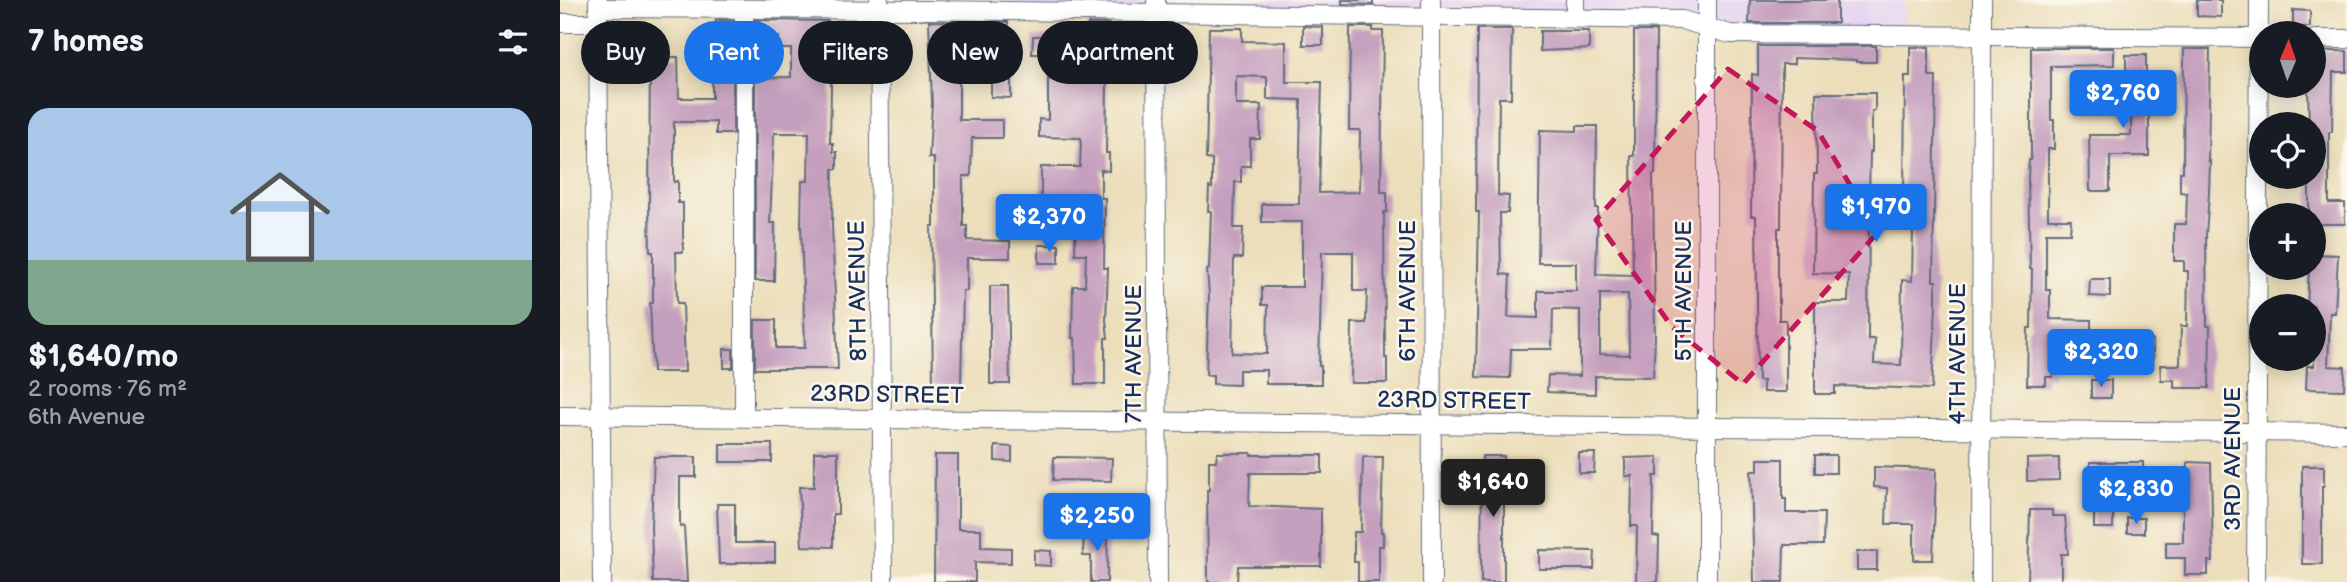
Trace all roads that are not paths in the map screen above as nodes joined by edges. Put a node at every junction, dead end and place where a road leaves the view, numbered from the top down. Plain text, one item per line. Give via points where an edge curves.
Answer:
1 (1575, 0) edge
2 (1707, 0) edge
3 (1982, 0) edge
4 (2259, 0) edge
5 (671, 4) edge
6 (879, 5) edge
7 (925, 5) edge
8 (1084, 6) edge
9 (1156, 7) edge
10 (1431, 8) edge
11 (744, 9) junction
12 (598, 11) edge
13 (1575, 19) junction
14 (2260, 21) edge
15 (560, 23) edge
16 (1707, 28) junction
17 (1982, 35) junction
18 (2249, 38) edge
19 (2326, 39) edge
20 (2347, 39) edge
21 (2260, 98) edge
22 (601, 415) junction
23 (560, 416) edge
24 (744, 417) junction
25 (883, 419) junction
26 (1158, 423) junction
27 (1432, 424) junction
28 (1707, 428) junction
29 (1982, 429) junction
30 (2257, 432) junction
31 (2347, 433) edge
32 (602, 582) edge
33 (884, 582) edge
34 (1158, 582) edge
35 (1432, 582) edge
36 (1707, 582) edge
37 (1981, 582) edge
38 (2256, 582) edge

1 - 13 street
2 - 16 street, 5TH AVENUE
3 - 17 street, 4TH AVENUE
4 - 14 street, 3RD AVENUE
5 - 11 street
5 - 12 street
6 - 7 street
6 - 11 street
6 - 25 street, 8TH AVENUE
7 - 8 street
8 - 9 street
9 - 10 street
9 - 26 street, 7TH AVENUE
10 - 13 street
10 - 27 street, 6TH AVENUE
11 - 24 street
12 - 15 street
12 - 22 street
13 - 16 street via 1682,20
16 - 17 street via 1730,34
16 - 28 street, 5TH AVENUE
17 - 18 street
17 - 29 street, 4TH AVENUE
19 - 20 street
21 - 30 street, 3RD AVENUE
22 - 23 street, 23RD STREET
22 - 24 street, 23RD STREET
22 - 32 street
24 - 25 street, 23RD STREET
25 - 26 street, 23RD STREET
25 - 33 street, 8TH AVENUE
26 - 27 street, 23RD STREET
26 - 34 street, 7TH AVENUE
27 - 28 street, 23RD STREET
27 - 35 street, 6TH AVENUE
28 - 29 street, 23RD STREET
28 - 36 street, 5TH AVENUE
29 - 30 street, 23RD STREET
29 - 37 street, 4TH AVENUE
30 - 31 street, 23RD STREET
30 - 38 street, 3RD AVENUE

